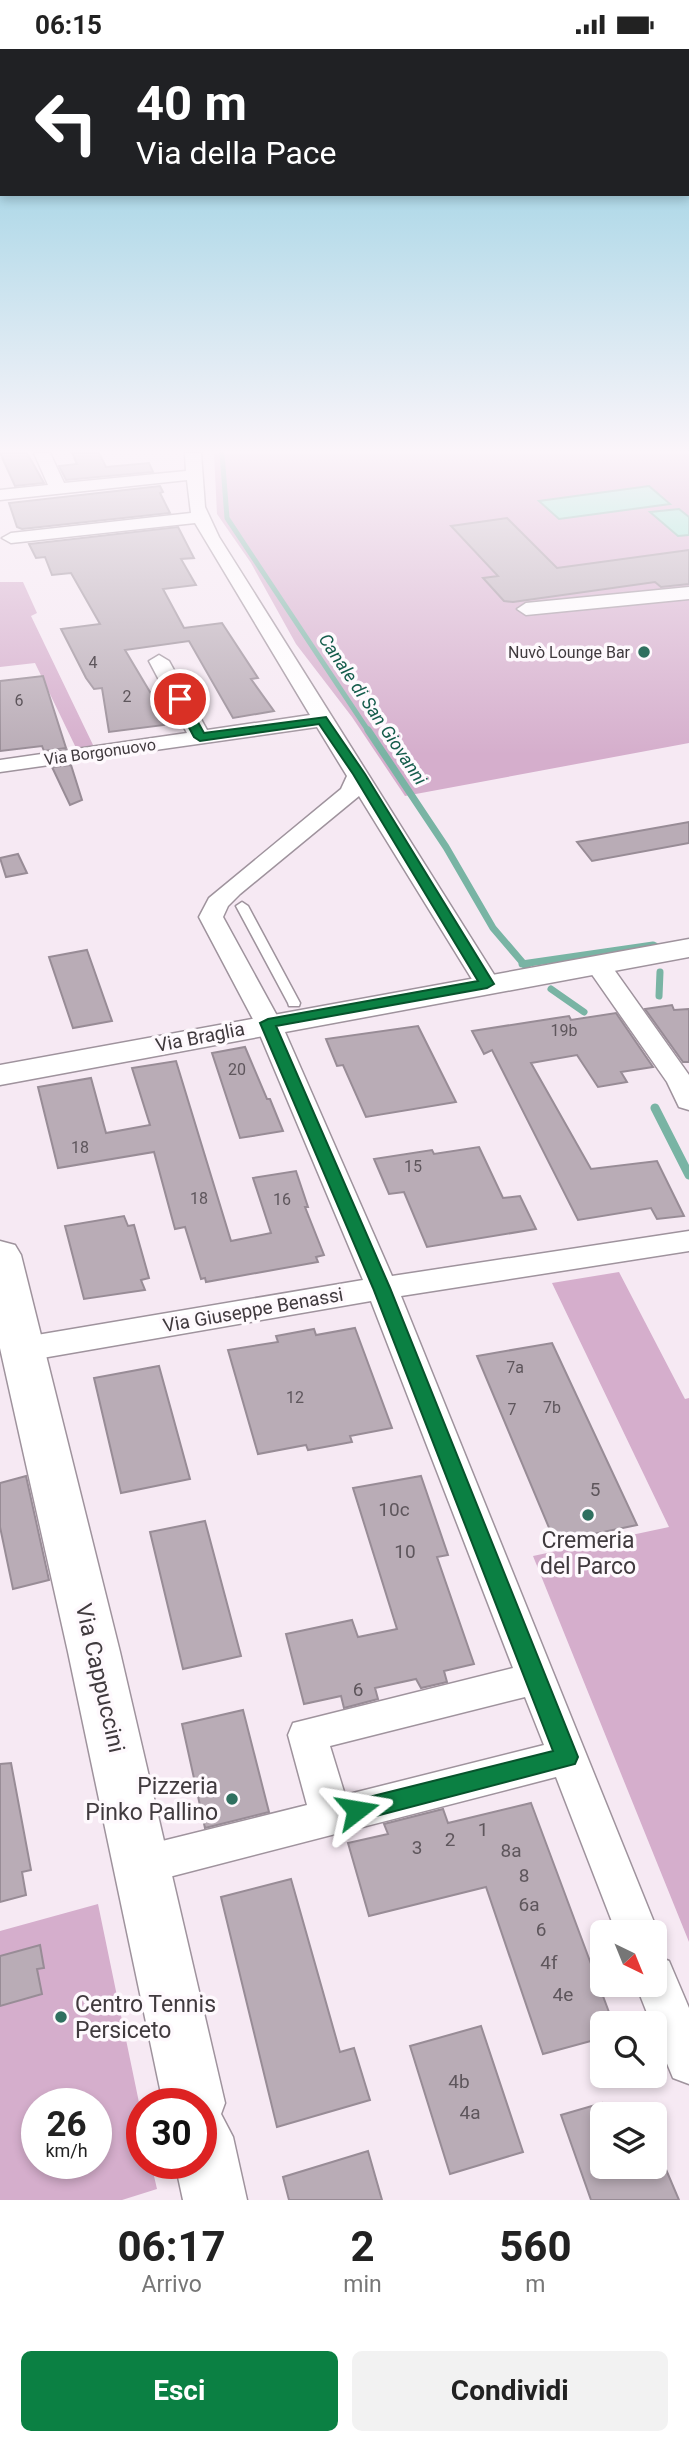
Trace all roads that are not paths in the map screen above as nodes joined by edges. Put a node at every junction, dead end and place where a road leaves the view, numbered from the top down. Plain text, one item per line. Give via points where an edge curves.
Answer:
1 (220, 553) edge
2 (689, 593) edge
3 (526, 609) dead end
4 (159, 661) dead end
5 (322, 720) junction
6 (200, 737) junction
7 (0, 766) edge
8 (359, 774) junction
9 (383, 813) junction
10 (325, 815) junction
11 (242, 907) dead end
12 (689, 948) edge
13 (599, 966) junction
14 (487, 984) junction
15 (281, 1013) junction
16 (0, 1075) edge
17 (689, 1101) edge
18 (689, 1241) edge
19 (0, 1255) edge
20 (382, 1288) junction
21 (24, 1349) junction
22 (537, 1678) junction
23 (567, 1757) junction
24 (331, 1817) junction
25 (142, 1865) junction
26 (632, 1920) edge
27 (663, 1997) edge
28 (689, 2062) edge
29 (191, 2088) edge
30 (210, 2179) edge
31 (215, 2200) edge

1 - 5 street
2 - 3 street
4 - 6 street
5 - 6 street, Via Borgonuovo
5 - 8 street
6 - 7 street, Via Borgonuovo
8 - 9 street
8 - 10 street via 351,792
9 - 10 street via 359,804
9 - 14 street
10 - 15 street via 232,888 211,917
11 - 15 lane
12 - 13 street, Via Braglia
13 - 14 street, Via Braglia
13 - 17 street
14 - 15 street, Via Braglia
15 - 16 street, Via Braglia
15 - 20 street
18 - 20 street, Via Giuseppe Benassi
19 - 21 main road, Via Cappuccini
20 - 21 street, Via Giuseppe Benassi
20 - 22 street
21 - 25 main road, Via Cappuccini
22 - 23 street
22 - 24 street via 307,1735
23 - 24 street
23 - 26 street
24 - 25 street
25 - 29 main road, Via Cappuccini
27 - 28 street
30 - 31 main road

